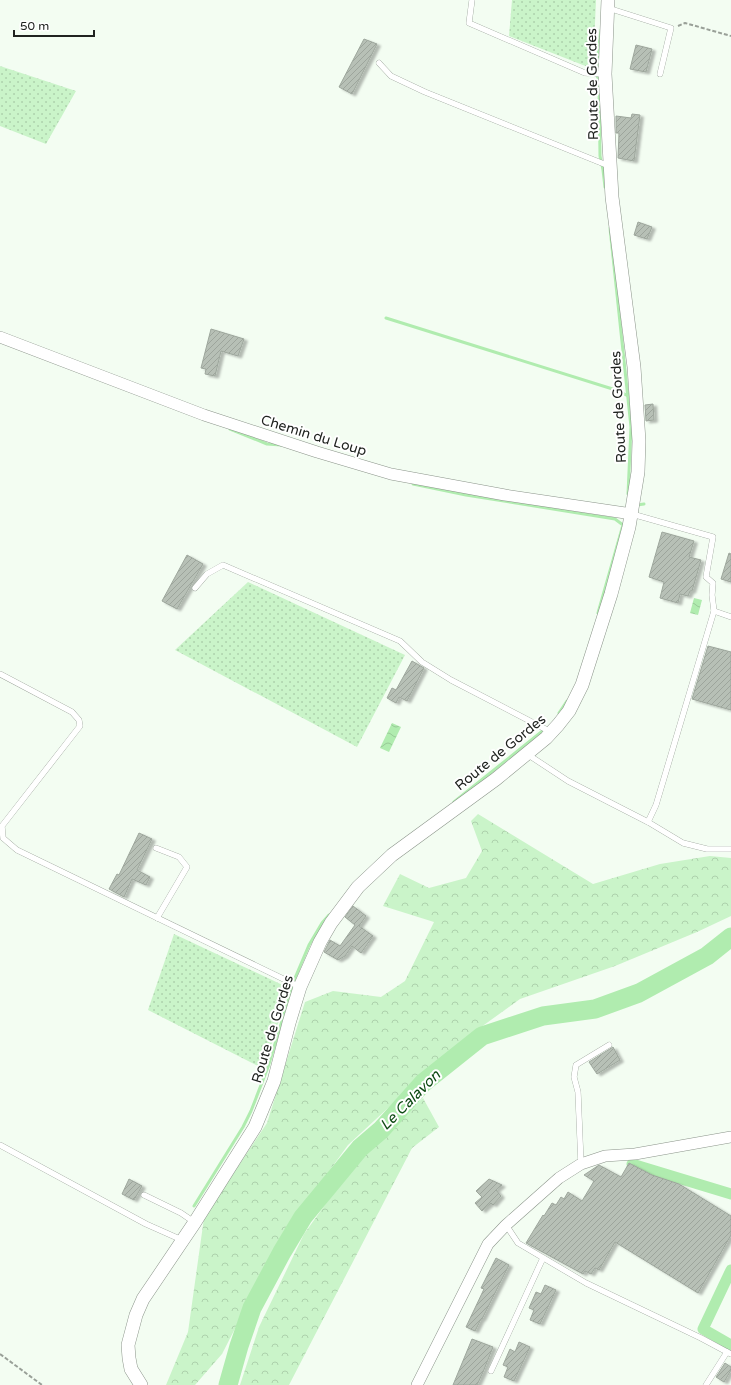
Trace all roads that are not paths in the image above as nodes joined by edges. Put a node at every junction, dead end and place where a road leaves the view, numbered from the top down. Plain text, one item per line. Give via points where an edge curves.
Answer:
1 (472, 0) edge
2 (608, 4) edge
3 (379, 62) dead end
4 (605, 74) junction
5 (660, 74) dead end
6 (610, 166) junction
7 (0, 337) edge
8 (632, 514) junction
9 (195, 588) dead end
10 (714, 611) junction
11 (731, 617) edge
12 (0, 674) edge
13 (551, 732) junction
14 (527, 754) junction
15 (648, 822) junction
16 (156, 848) dead end
17 (731, 849) edge
18 (157, 918) junction
19 (300, 987) junction
20 (609, 1045) dead end
21 (731, 1137) edge
22 (0, 1145) edge
23 (581, 1164) junction
24 (144, 1195) dead end
25 (195, 1222) junction
26 (506, 1225) junction
27 (182, 1240) junction
28 (543, 1258) junction
29 (729, 1353) edge
30 (491, 1371) dead end
31 (135, 1382) edge
32 (417, 1385) edge
33 (706, 1385) edge

1 - 4 lane via 469,23 585,73
2 - 4 street, Route de Gordes
2 - 5 lane via 671,28
3 - 6 lane via 391,76 425,92
4 - 6 street, Route de Gordes
6 - 8 street, Route de Gordes via 639,428 638,472
7 - 8 street, Chemin du Loup via 204,415 391,474 505,495
8 - 10 lane via 713,537 706,577 713,583
8 - 13 street, Route de Gordes via 611,594 582,685 569,711
9 - 13 lane via 207,574 223,565 400,641 422,662 451,680
10 - 11 lane
10 - 15 lane via 656,805
12 - 18 lane via 72,712 79,720 80,726 2,826 3,838 17,850
13 - 14 street, Route de Gordes
14 - 15 lane via 568,781
14 - 19 street, Route de Gordes via 392,855 358,887 331,923
15 - 17 lane via 683,843 707,849
16 - 18 lane via 179,857 187,867
18 - 19 lane
19 - 25 street, Route de Gordes via 274,1081 255,1127
20 - 23 lane via 576,1065 574,1077 578,1092
21 - 23 street via 635,1154 605,1156
22 - 27 lane via 146,1224
23 - 26 street via 559,1178
24 - 25 lane
25 - 27 street, Route de Gordes
26 - 28 lane via 518,1243
26 - 32 street via 488,1244
27 - 31 street, Route de Gordes via 143,1299 136,1315 128,1345
28 - 29 lane via 586,1283
28 - 30 lane
29 - 33 lane

